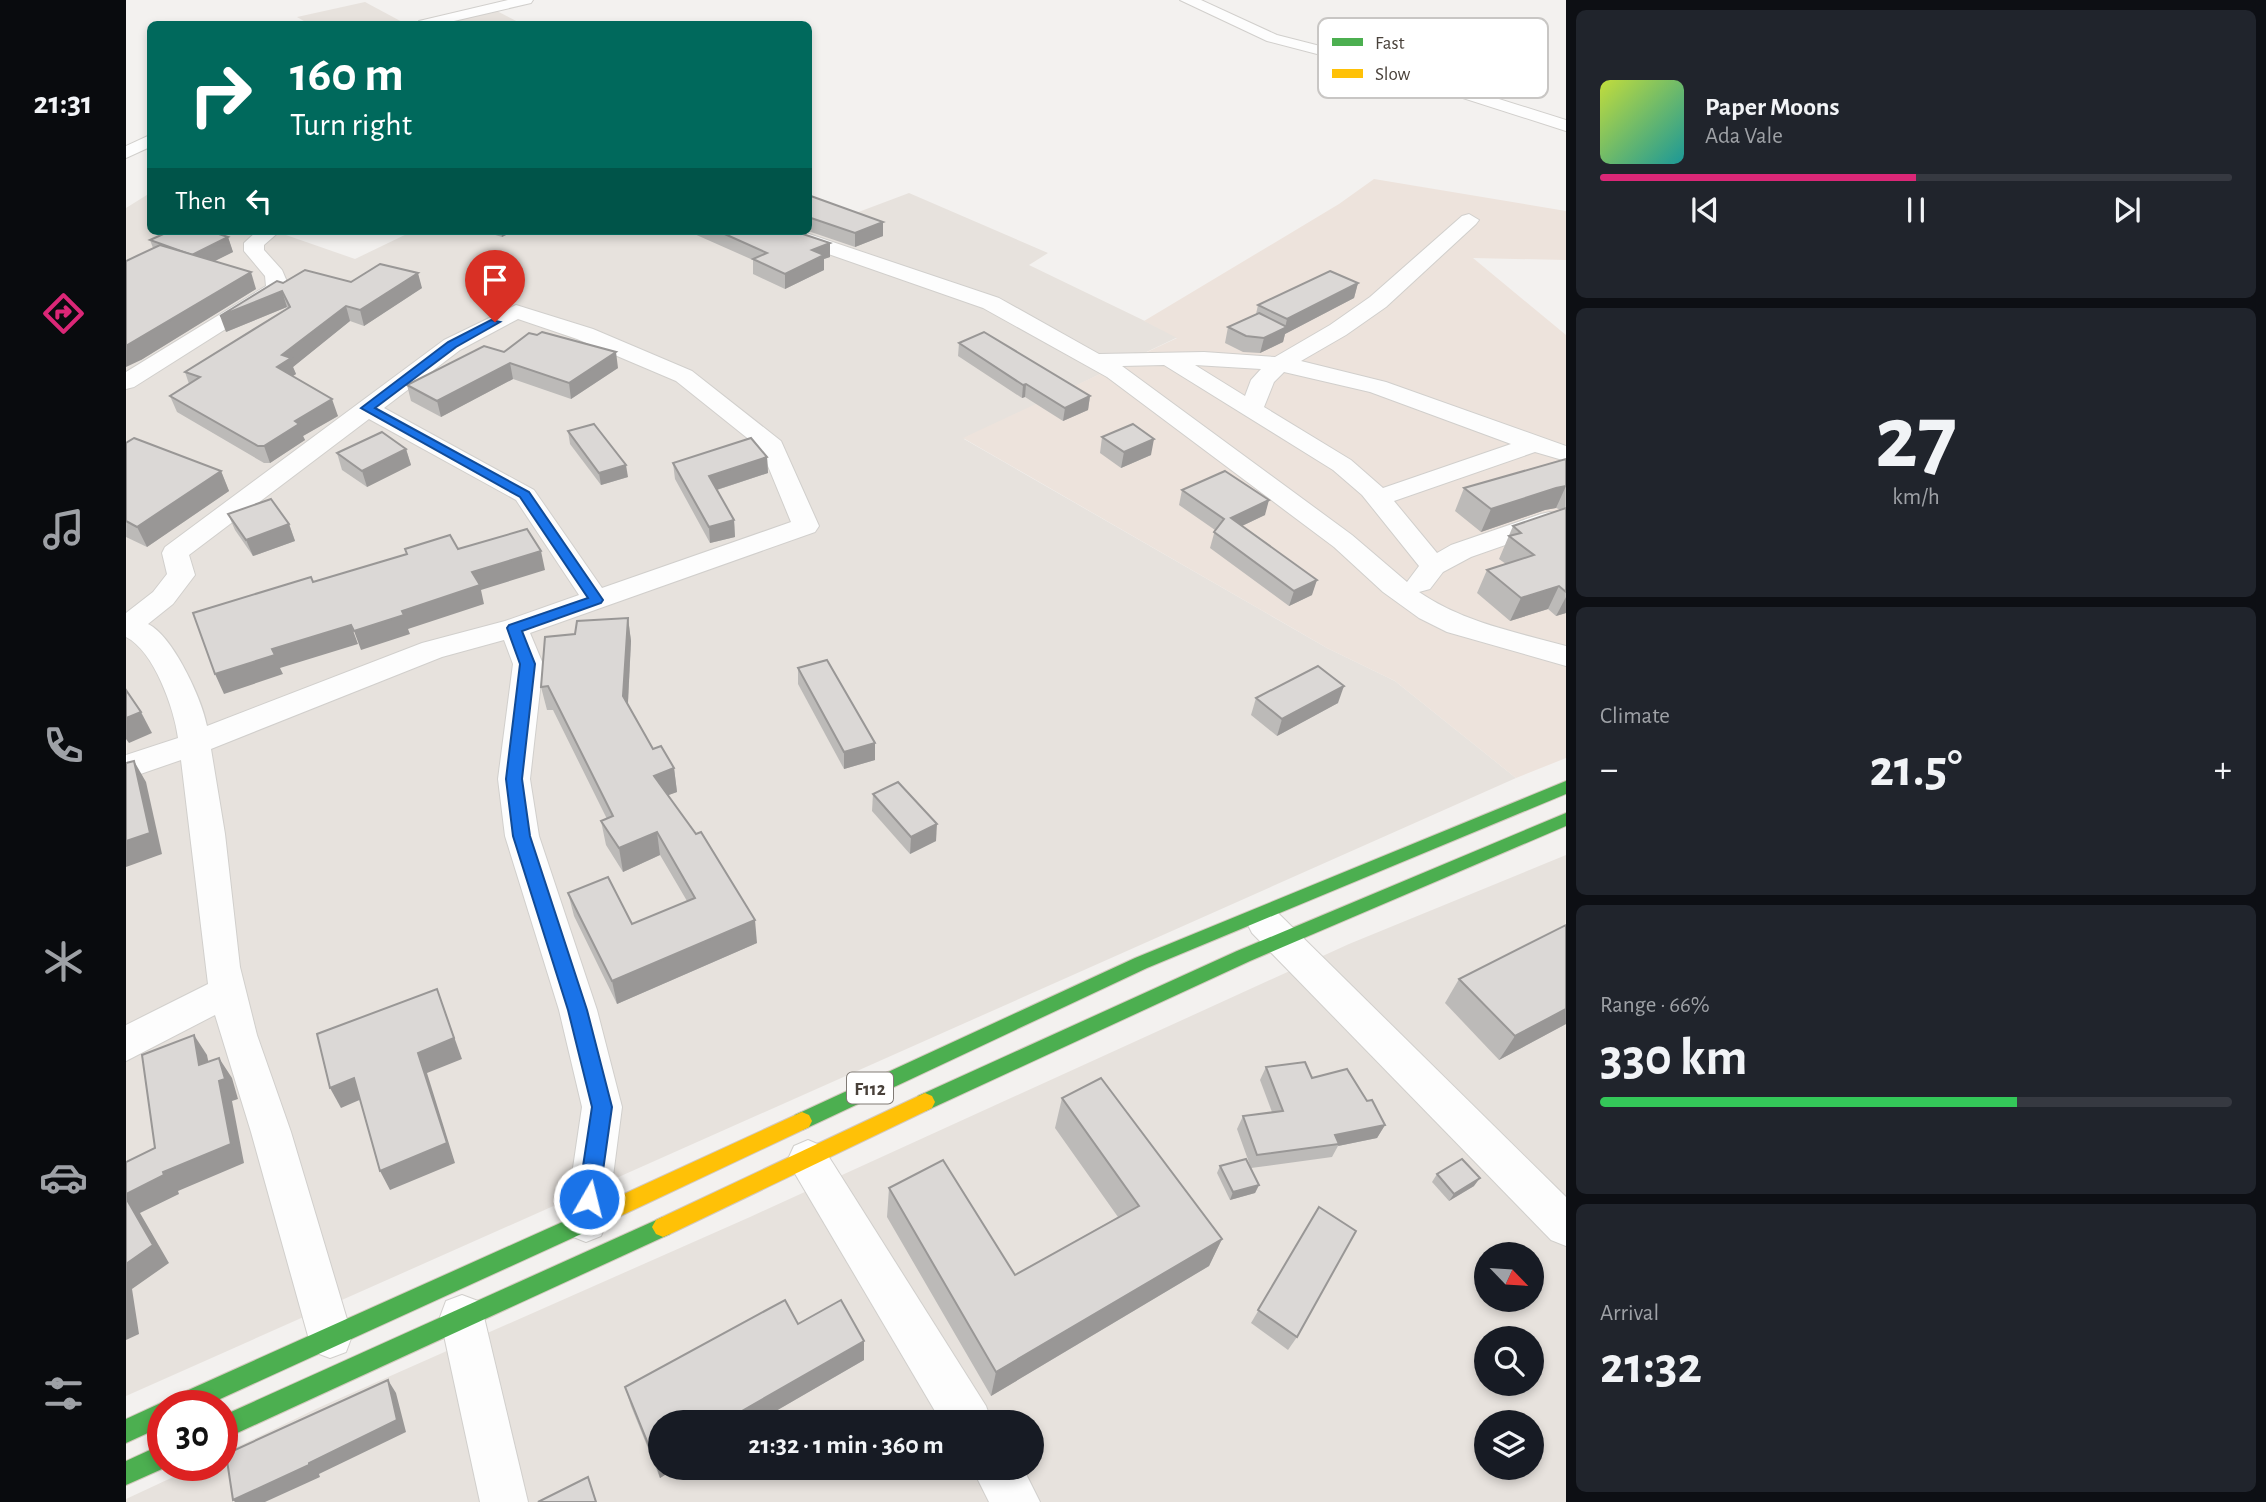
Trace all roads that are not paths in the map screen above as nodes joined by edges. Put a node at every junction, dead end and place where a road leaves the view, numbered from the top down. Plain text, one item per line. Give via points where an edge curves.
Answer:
1 (526, 0) edge
2 (1187, 0) edge
3 (437, 21) edge
4 (1318, 50) edge
5 (1478, 98) edge
6 (1566, 126) edge
7 (147, 142) edge
8 (126, 153) edge
9 (1469, 220) dead end
10 (265, 235) edge
11 (793, 235) edge
12 (1168, 359) junction
13 (1094, 361) junction
14 (1278, 365) junction
15 (132, 371) edge
16 (1252, 407) junction
17 (367, 408) junction
18 (1534, 444) junction
19 (1566, 454) edge
20 (1379, 498) junction
21 (1555, 519) edge
22 (1433, 566) junction
23 (1409, 597) junction
24 (596, 600) junction
25 (127, 625) edge
26 (514, 628) junction
27 (1566, 656) edge
28 (194, 744) junction
29 (126, 767) edge
30 (1566, 788) edge
31 (1566, 819) edge
32 (1269, 927) junction
33 (228, 992) junction
34 (126, 1044) edge
35 (808, 1159) junction
36 (586, 1222) junction
37 (1566, 1226) edge
38 (463, 1317) junction
39 (330, 1336) junction
40 (213, 1390) edge
41 (961, 1410) edge
42 (147, 1421) edge
43 (238, 1421) edge
44 (126, 1431) edge
45 (147, 1463) edge
46 (126, 1473) edge
47 (1003, 1480) edge
48 (504, 1502) edge
49 (1016, 1502) edge

1 - 3 street
2 - 4 street via 1272,38
5 - 6 street
7 - 8 street
9 - 14 street via 1378,302
10 - 15 street via 254,243 254,251 275,274 278,284 274,290
11 - 13 street via 991,303
12 - 13 street
12 - 14 street
12 - 16 street
13 - 23 street via 1343,541
14 - 16 street via 1264,380
14 - 18 street via 1316,370 1433,404
16 - 20 street via 1342,465
17 - 24 street via 525,495
17 - 24 street via 452,345 516,311 586,334 684,376 772,446 806,526
17 - 25 street via 175,553 181,575 163,598
18 - 19 street
18 - 20 street
20 - 22 street
21 - 22 street via 1461,551
22 - 23 street
23 - 27 street via 1457,625
24 - 26 street
25 - 28 street via 146,635 161,651 191,721
26 - 28 street via 432,650
26 - 36 street via 528,664 514,779 522,836 578,1010 602,1107
28 - 29 street
28 - 33 street
30 - 32 main road, F112
31 - 32 main road, F112 via 1365,901
32 - 35 main road, F112 via 1078,1030
32 - 36 main road, F112 via 1141,963
32 - 37 street
33 - 34 street
33 - 39 street
35 - 38 main road, F112
35 - 41 street
36 - 39 main road, F112
38 - 43 main road, F112
38 - 48 street
39 - 40 main road, F112
42 - 44 main road
45 - 46 main road
47 - 49 street

